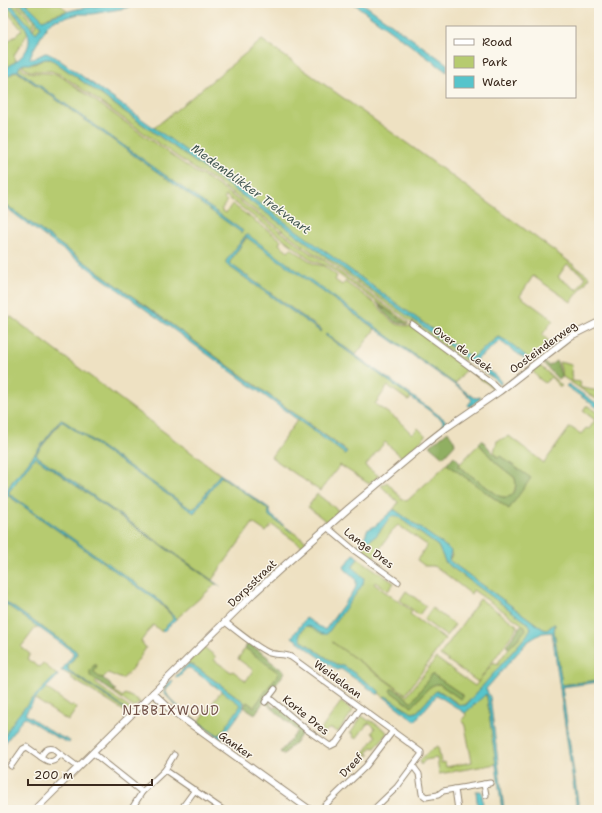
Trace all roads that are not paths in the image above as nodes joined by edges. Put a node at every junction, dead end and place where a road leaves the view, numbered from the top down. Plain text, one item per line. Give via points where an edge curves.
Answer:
1 (599, 322) edge
2 (412, 324) dead end
3 (500, 391) junction
4 (328, 528) junction
5 (398, 582) dead end
6 (224, 622) junction
7 (275, 689) dead end
8 (153, 693) junction
9 (361, 708) junction
10 (393, 731) junction
11 (93, 753) junction
12 (60, 754) junction
13 (174, 755) dead end
14 (41, 757) junction
15 (11, 766) dead end
16 (78, 766) junction
17 (413, 766) junction
18 (165, 770) junction
19 (195, 790) junction
20 (455, 790) junction
21 (142, 792) junction
22 (486, 795) dead end
23 (184, 804) dead end
24 (35, 810) edge
25 (131, 810) edge
26 (223, 810) edge
27 (310, 810) edge
28 (320, 810) edge
29 (373, 810) edge
30 (458, 810) edge

1 - 3 street, Oosteinderweg via 571,336
2 - 3 street, Over de Leek
3 - 4 street, Dorpsstraat via 428,442
4 - 5 street, Lange Dres
4 - 6 street, Dorpsstraat
6 - 8 street, Dorpsstraat
6 - 9 street, Weidelaan via 266,652 291,657
7 - 9 street, Korte Dres via 267,700 330,746 336,743
8 - 11 street, Dorpsstraat
8 - 27 street, Ganker via 171,710
9 - 10 street, Weidelaan
10 - 17 street, Weidelaan via 421,752
10 - 28 street, Dreef via 366,766
11 - 16 street, Dorpsstraat
11 - 21 street
12 - 14 street via 53,762 47,762
12 - 14 street via 50,748
12 - 16 street
13 - 18 street
14 - 15 street via 25,748
16 - 24 street, Dorpsstraat
17 - 20 street via 419,774 423,796
17 - 29 street via 397,787
18 - 19 street
18 - 21 street
19 - 23 street
19 - 26 street
20 - 22 street via 487,784
20 - 30 street
21 - 25 street

